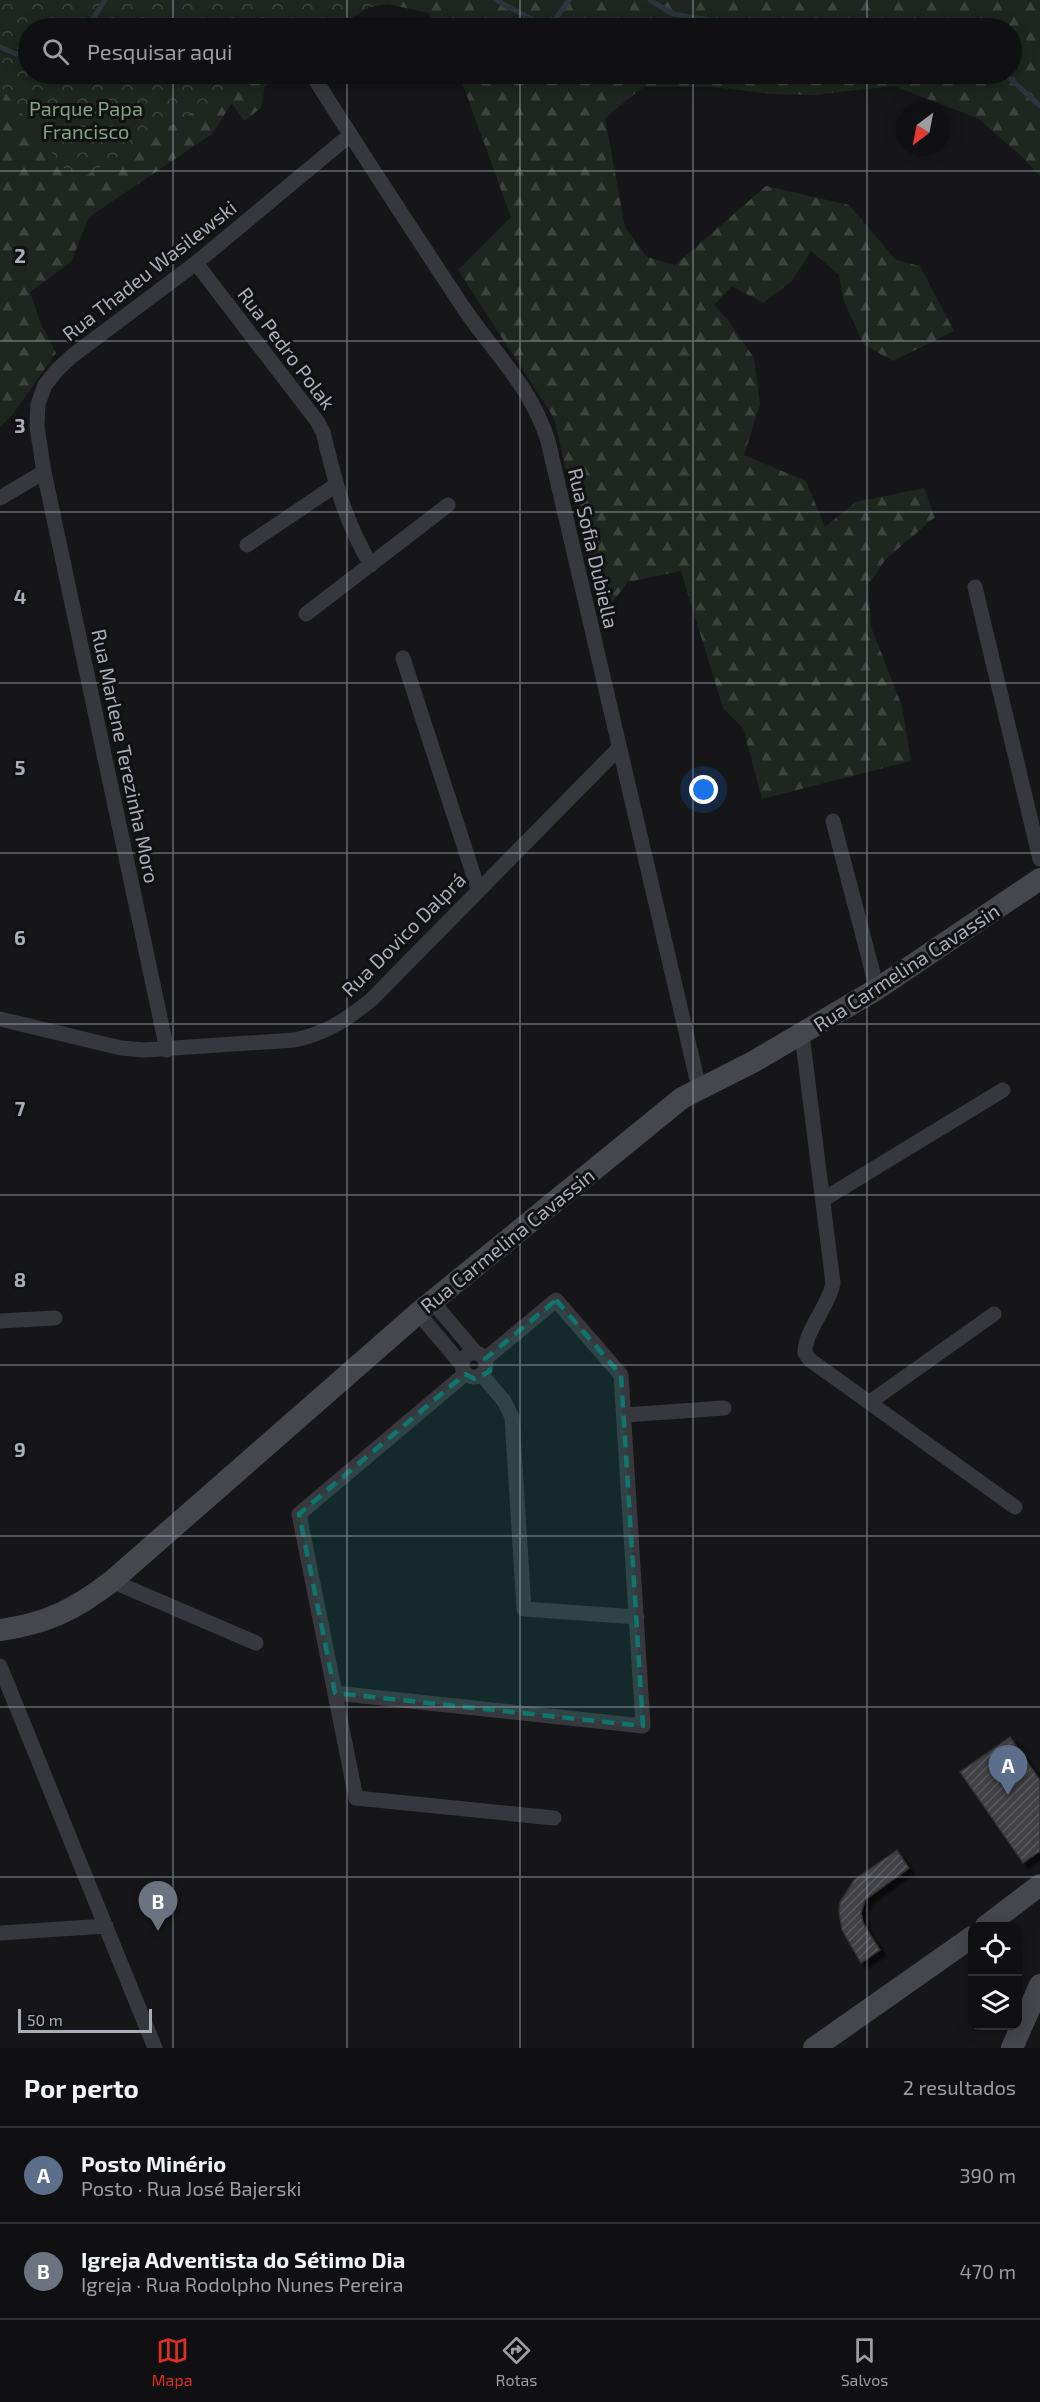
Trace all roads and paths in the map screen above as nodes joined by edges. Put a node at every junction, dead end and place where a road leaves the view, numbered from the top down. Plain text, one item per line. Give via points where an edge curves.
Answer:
1 (318, 84) edge
2 (350, 135) junction
3 (196, 262) junction
4 (45, 472) junction
5 (336, 485) junction
6 (0, 498) edge
7 (448, 505) dead end
8 (247, 545) dead end
9 (371, 565) junction
10 (975, 587) dead end
11 (306, 614) dead end
12 (403, 658) dead end
13 (619, 748) junction
14 (833, 821) dead end
15 (1040, 860) edge
16 (1040, 879) edge
17 (478, 889) junction
18 (877, 989) junction
19 (0, 1019) edge
20 (802, 1034) junction
21 (167, 1050) junction
22 (699, 1088) junction
23 (1003, 1090) dead end
24 (824, 1199) junction
25 (425, 1307) junction
26 (994, 1314) dead end
27 (55, 1318) dead end
28 (0, 1321) edge
29 (481, 1356) junction
30 (464, 1369) junction
31 (482, 1375) junction
32 (870, 1402) junction
33 (724, 1408) dead end
34 (625, 1415) junction
35 (1015, 1507) dead end
36 (112, 1581) junction
37 (637, 1617) junction
38 (0, 1630) edge
39 (256, 1643) dead end
40 (0, 1666) edge
41 (335, 1694) junction
42 (554, 1818) dead end
43 (1040, 1885) edge
44 (1029, 1904) edge
45 (994, 1922) edge
46 (106, 1926) junction
47 (0, 1933) edge
48 (968, 1940) edge
49 (1040, 1985) edge
50 (155, 2048) edge
51 (814, 2048) edge
52 (1012, 2048) edge

1 - 2 street, Rua Sofia Dubiella
2 - 3 street, Rua Thadeu Wasilewski
2 - 13 street, Rua Sofia Dubiella via 540,416
3 - 4 street, Rua Thadeu Wasilewski via 72,356 45,385 38,404 37,427
3 - 5 street, Rua Pedro Polak via 318,421
4 - 6 street
4 - 21 street, Rua Marlene Terezinha Moro
5 - 8 street
5 - 9 street, Rua Pedro Polak via 345,516
7 - 9 street
9 - 11 street
10 - 15 street
12 - 17 street
13 - 17 street, Rua Dovico Dalprá
13 - 22 street, Rua Sofia Dubiella
14 - 18 street
16 - 18 main road, Rua Carmelina Cavassin
17 - 21 street, Rua Dovico Dalprá via 371,1000 332,1028 294,1040
18 - 20 main road, Rua Carmelina Cavassin
19 - 21 street, Rua Dovico Dalprá via 121,1048
20 - 22 main road, Rua Carmelina Cavassin
20 - 24 street
22 - 25 main road, Rua Carmelina Cavassin
23 - 24 street
24 - 32 street via 833,1283 805,1353
25 - 29 street
25 - 30 street
25 - 36 main road, Rua Carmelina Cavassin
26 - 32 street
27 - 28 street
29 - 30 street via 468,1355
29 - 31 street via 486,1369
29 - 34 street via 556,1300 619,1370
30 - 31 street via 475,1378
30 - 41 street via 299,1514
31 - 37 street via 512,1417 524,1610
32 - 35 street
33 - 34 street
34 - 37 street
36 - 38 main road, Rua Carmelina Cavassin via 68,1612 42,1622
36 - 39 street
37 - 41 street via 643,1726
40 - 46 street
41 - 42 street via 356,1798
43 - 44 main road
44 - 45 main road
46 - 47 street
46 - 50 street
48 - 51 main road
49 - 52 main road

